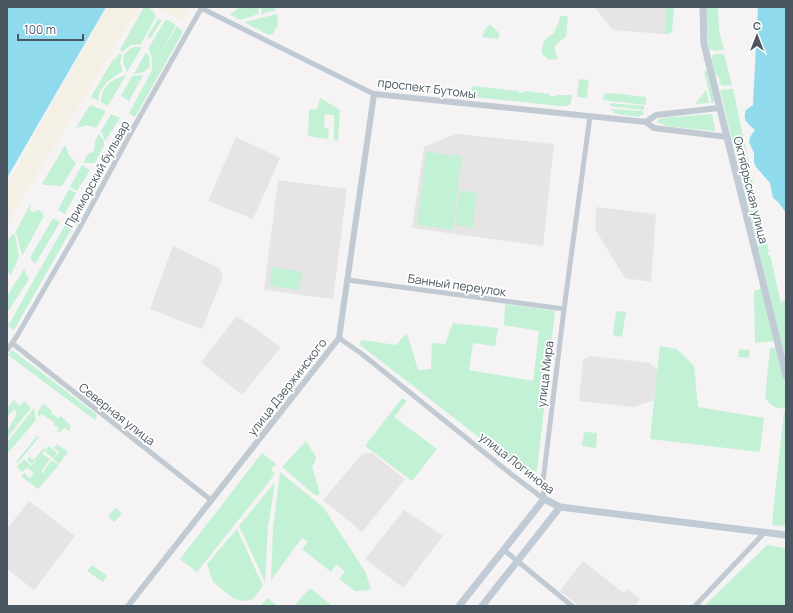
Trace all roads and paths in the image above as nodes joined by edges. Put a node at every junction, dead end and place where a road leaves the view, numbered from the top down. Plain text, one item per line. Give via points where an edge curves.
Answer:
1 (703, 7) edge
2 (201, 8) edge
3 (374, 94) junction
4 (719, 108) junction
5 (590, 116) junction
6 (646, 122) junction
7 (726, 137) junction
8 (348, 280) junction
9 (564, 309) junction
10 (339, 338) junction
11 (12, 343) junction
12 (7, 350) edge
13 (786, 376) edge
14 (544, 499) junction
15 (211, 500) junction
16 (560, 507) junction
17 (765, 532) junction
18 (786, 534) edge
19 (504, 550) junction
20 (517, 561) junction
21 (128, 606) edge
22 (459, 606) edge
23 (482, 606) edge
24 (572, 606) edge
25 (695, 606) edge

1 - 4 main road, Октябрьская улица via 704,44
2 - 3 street, проспект Бутомы
2 - 11 street, Приморский бульвар via 79,229
3 - 5 street, проспект Бутомы
3 - 8 street, улица Дзержинского
4 - 6 street via 656,115
4 - 7 main road, Октябрьская улица
5 - 6 street, проспект Бутомы
5 - 9 street, улица Мира
6 - 7 street, проспект Бутомы via 654,128
7 - 13 main road, Октябрьская улица
8 - 9 street, Банный переулок
8 - 10 street, улица Дзержинского
9 - 14 street, улица Мира
10 - 14 street, улица Логинова
10 - 15 street, улица Дзержинского
11 - 12 street, Приморский бульвар
11 - 15 street, Северная улица
14 - 16 main road, улица Логинова
14 - 19 main road
15 - 21 street, улица Дзержинского
16 - 17 main road, улица Логинова
16 - 20 main road
17 - 18 main road, улица Логинова
17 - 25 street
19 - 20 street
19 - 22 main road
20 - 23 main road
20 - 24 street

